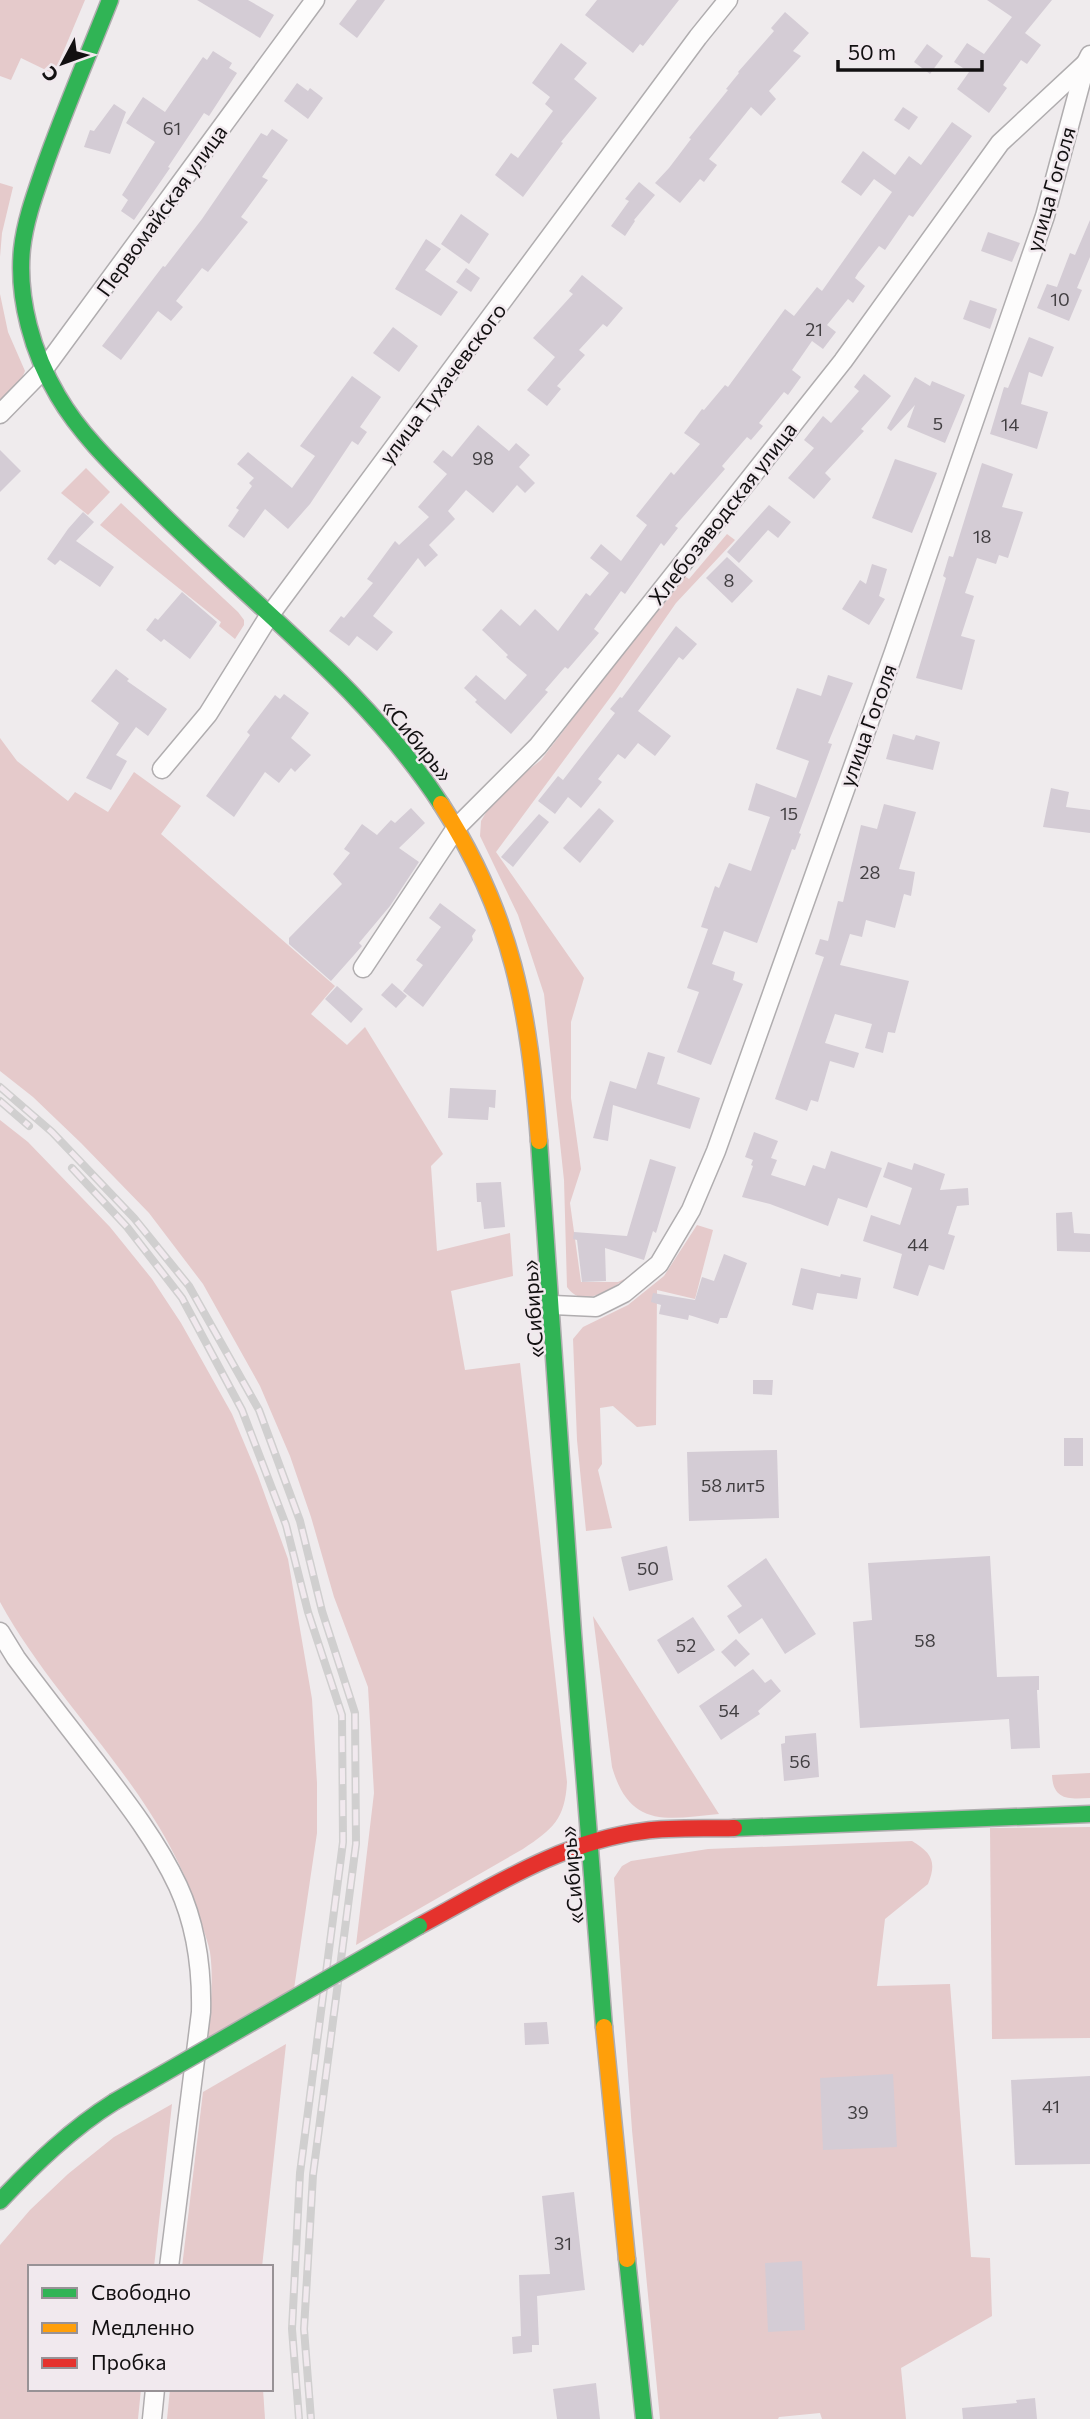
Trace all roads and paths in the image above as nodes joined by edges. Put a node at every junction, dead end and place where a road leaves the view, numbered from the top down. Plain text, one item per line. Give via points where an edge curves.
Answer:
1 (110, 0) edge
2 (315, 0) edge
3 (728, 0) edge
4 (1088, 59) edge
5 (44, 369) junction
6 (0, 414) edge
7 (269, 616) junction
8 (162, 769) dead end
9 (456, 828) junction
10 (363, 968) dead end
11 (553, 1305) junction
12 (0, 1632) edge
13 (1090, 1814) edge
14 (589, 1843) junction
15 (0, 2201) edge
16 (169, 2265) edge
17 (155, 2391) edge
18 (152, 2419) edge
19 (644, 2419) edge

1 - 5 main road, «Сибирь» via 60,124 26,226 21,260 27,311
2 - 5 street, Первомайская улица
3 - 7 street, улица Тухачевского
4 - 9 street, Хлебозаводская улица via 1000,143 843,361 538,746
4 - 11 street, улица Гоголя via 1045,216 894,652 691,1210 659,1264 624,1293 596,1307
5 - 6 street, Первомайская улица
5 - 7 main road, «Сибирь» via 58,396 104,455
7 - 8 street, улица Тухачевского via 208,714
7 - 9 main road, «Сибирь» via 376,719 415,766
9 - 10 street, Хлебозаводская улица
9 - 11 main road, «Сибирь» via 504,929 521,989 532,1058
11 - 14 main road, «Сибирь»
12 - 16 street via 136,1814 178,1886 199,1956 201,2012
13 - 14 main road via 663,1829
14 - 15 main road, bridge via 549,1857 419,1926 95,2113 38,2160
14 - 19 main road, «Сибирь»
17 - 18 street

